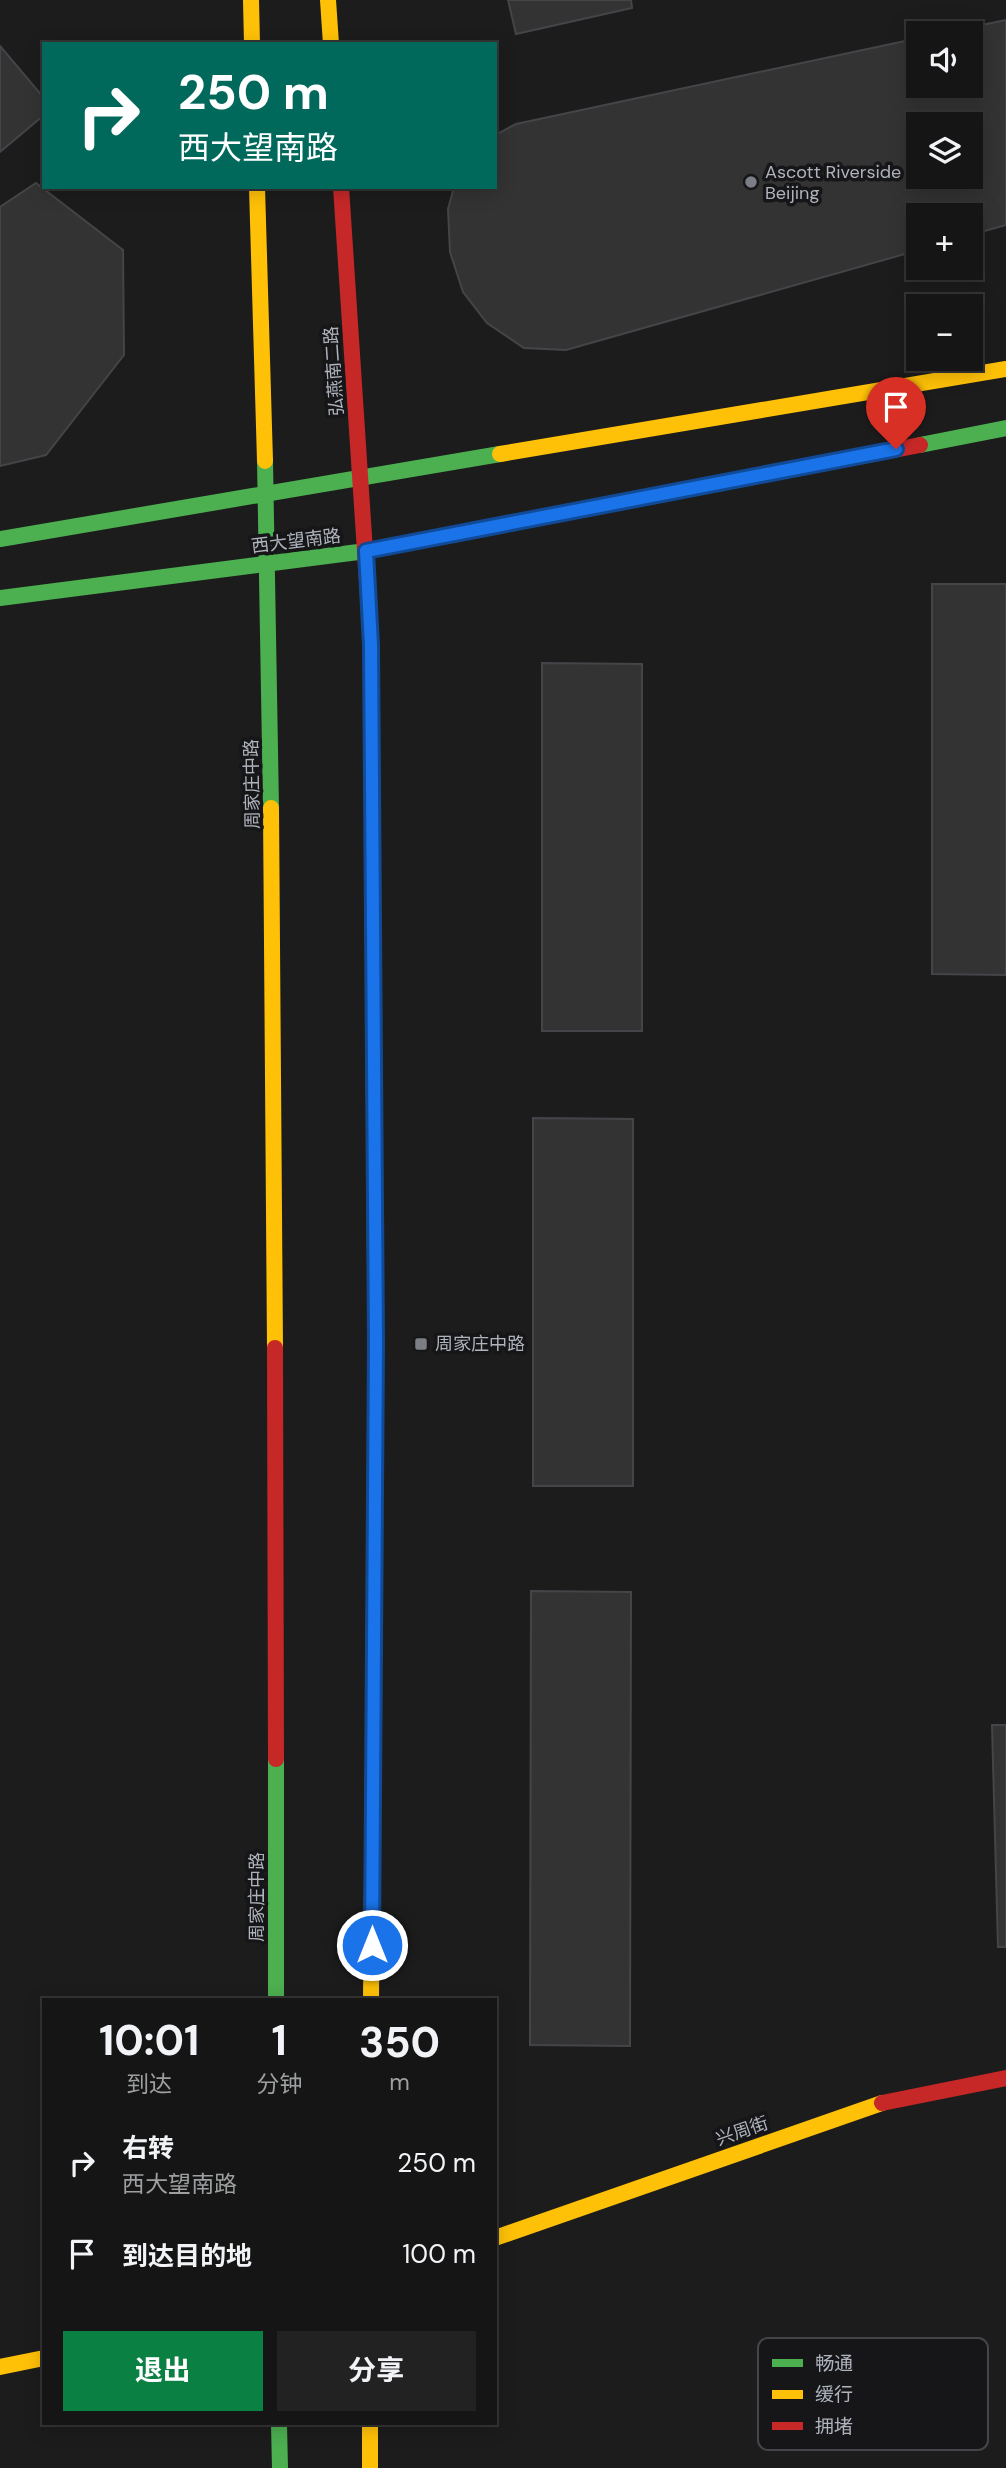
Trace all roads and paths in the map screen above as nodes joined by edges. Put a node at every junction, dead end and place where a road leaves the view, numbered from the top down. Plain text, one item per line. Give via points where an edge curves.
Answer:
1 (251, 0) edge
2 (328, 0) edge
3 (253, 42) edge
4 (331, 42) edge
5 (257, 189) edge
6 (341, 189) edge
7 (1006, 369) edge
8 (1006, 428) edge
9 (361, 478) junction
10 (266, 492) junction
11 (0, 538) edge
12 (366, 551) junction
13 (267, 564) junction
14 (0, 598) edge
15 (276, 1998) edge
16 (371, 1998) edge
17 (1006, 2077) edge
18 (497, 2237) edge
19 (42, 2358) edge
20 (0, 2367) edge
21 (279, 2425) edge
22 (370, 2425) edge
23 (280, 2468) edge
24 (370, 2468) edge

1 - 3 main road
2 - 4 main road
5 - 10 main road
6 - 9 main road, 弘燕南二路
7 - 9 main road
8 - 12 main road, 西大望南路
9 - 10 main road
9 - 12 main road, 弘燕南二路
10 - 11 main road
10 - 13 main road, 周家庄中路
12 - 13 main road, 西大望南路
12 - 16 main road via 371,645 376,1343
13 - 14 main road, 西大望南路
13 - 15 main road, 周家庄中路 via 275,1266
17 - 18 main road, 兴周街 via 880,2103
19 - 20 main road
21 - 23 main road
22 - 24 main road

